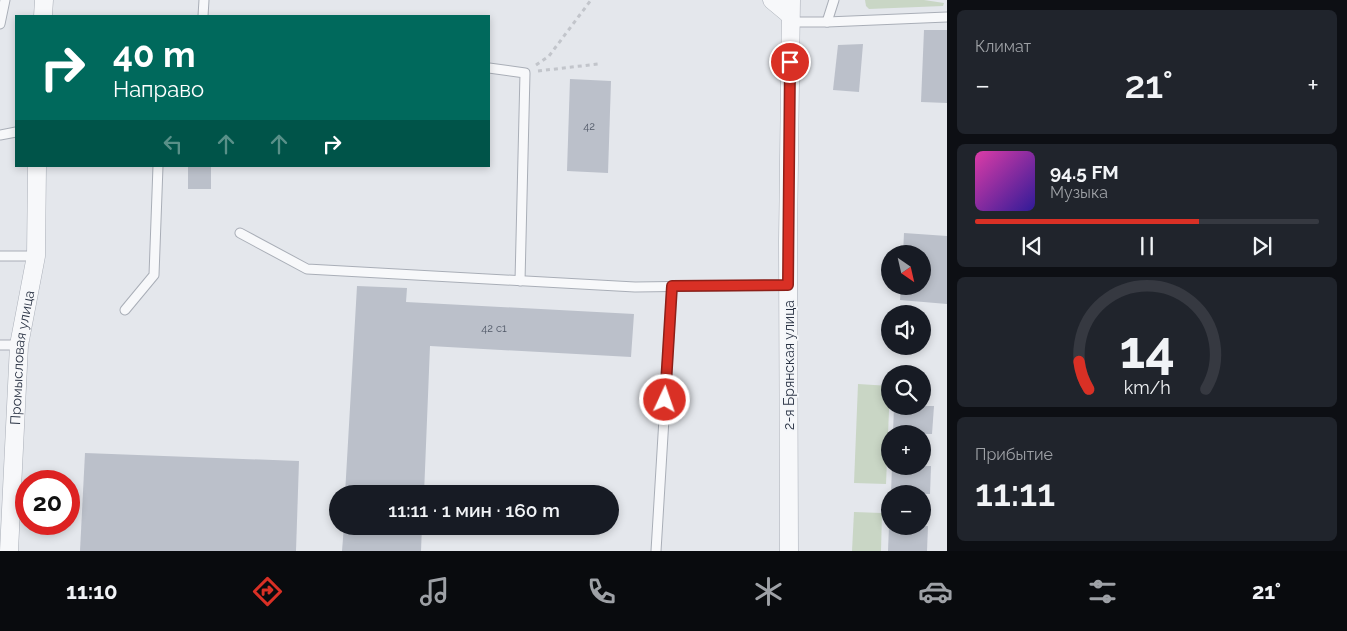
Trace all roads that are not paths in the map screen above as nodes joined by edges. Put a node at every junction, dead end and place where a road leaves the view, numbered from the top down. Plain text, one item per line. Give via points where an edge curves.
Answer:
1 (6, 0) edge
2 (44, 0) edge
3 (204, 0) edge
4 (772, 0) edge
5 (834, 0) edge
6 (790, 12) edge
7 (43, 15) edge
8 (203, 15) edge
9 (947, 18) edge
10 (827, 22) junction
11 (0, 24) edge
12 (490, 68) edge
13 (15, 132) edge
14 (0, 135) edge
15 (37, 167) edge
16 (158, 167) edge
17 (240, 233) dead end
18 (0, 256) edge
19 (36, 256) junction
20 (520, 281) junction
21 (788, 285) junction
22 (672, 286) junction
23 (125, 310) dead end
24 (0, 345) edge
25 (19, 346) junction
26 (6, 543) edge
27 (656, 551) edge
28 (789, 551) edge

1 - 11 lane
2 - 7 street
3 - 8 lane
4 - 6 street
5 - 10 lane
6 - 10 lane
6 - 21 street, 2-я Брянская улица
9 - 10 lane
12 - 20 lane via 525,73
13 - 14 lane
15 - 19 street, Промысловая улица
16 - 23 lane via 154,275
17 - 20 lane via 307,269
18 - 19 lane
19 - 25 street, Промысловая улица
20 - 22 lane
21 - 22 lane
21 - 28 street, 2-я Брянская улица
22 - 27 lane
24 - 25 lane
25 - 26 street, Промысловая улица

